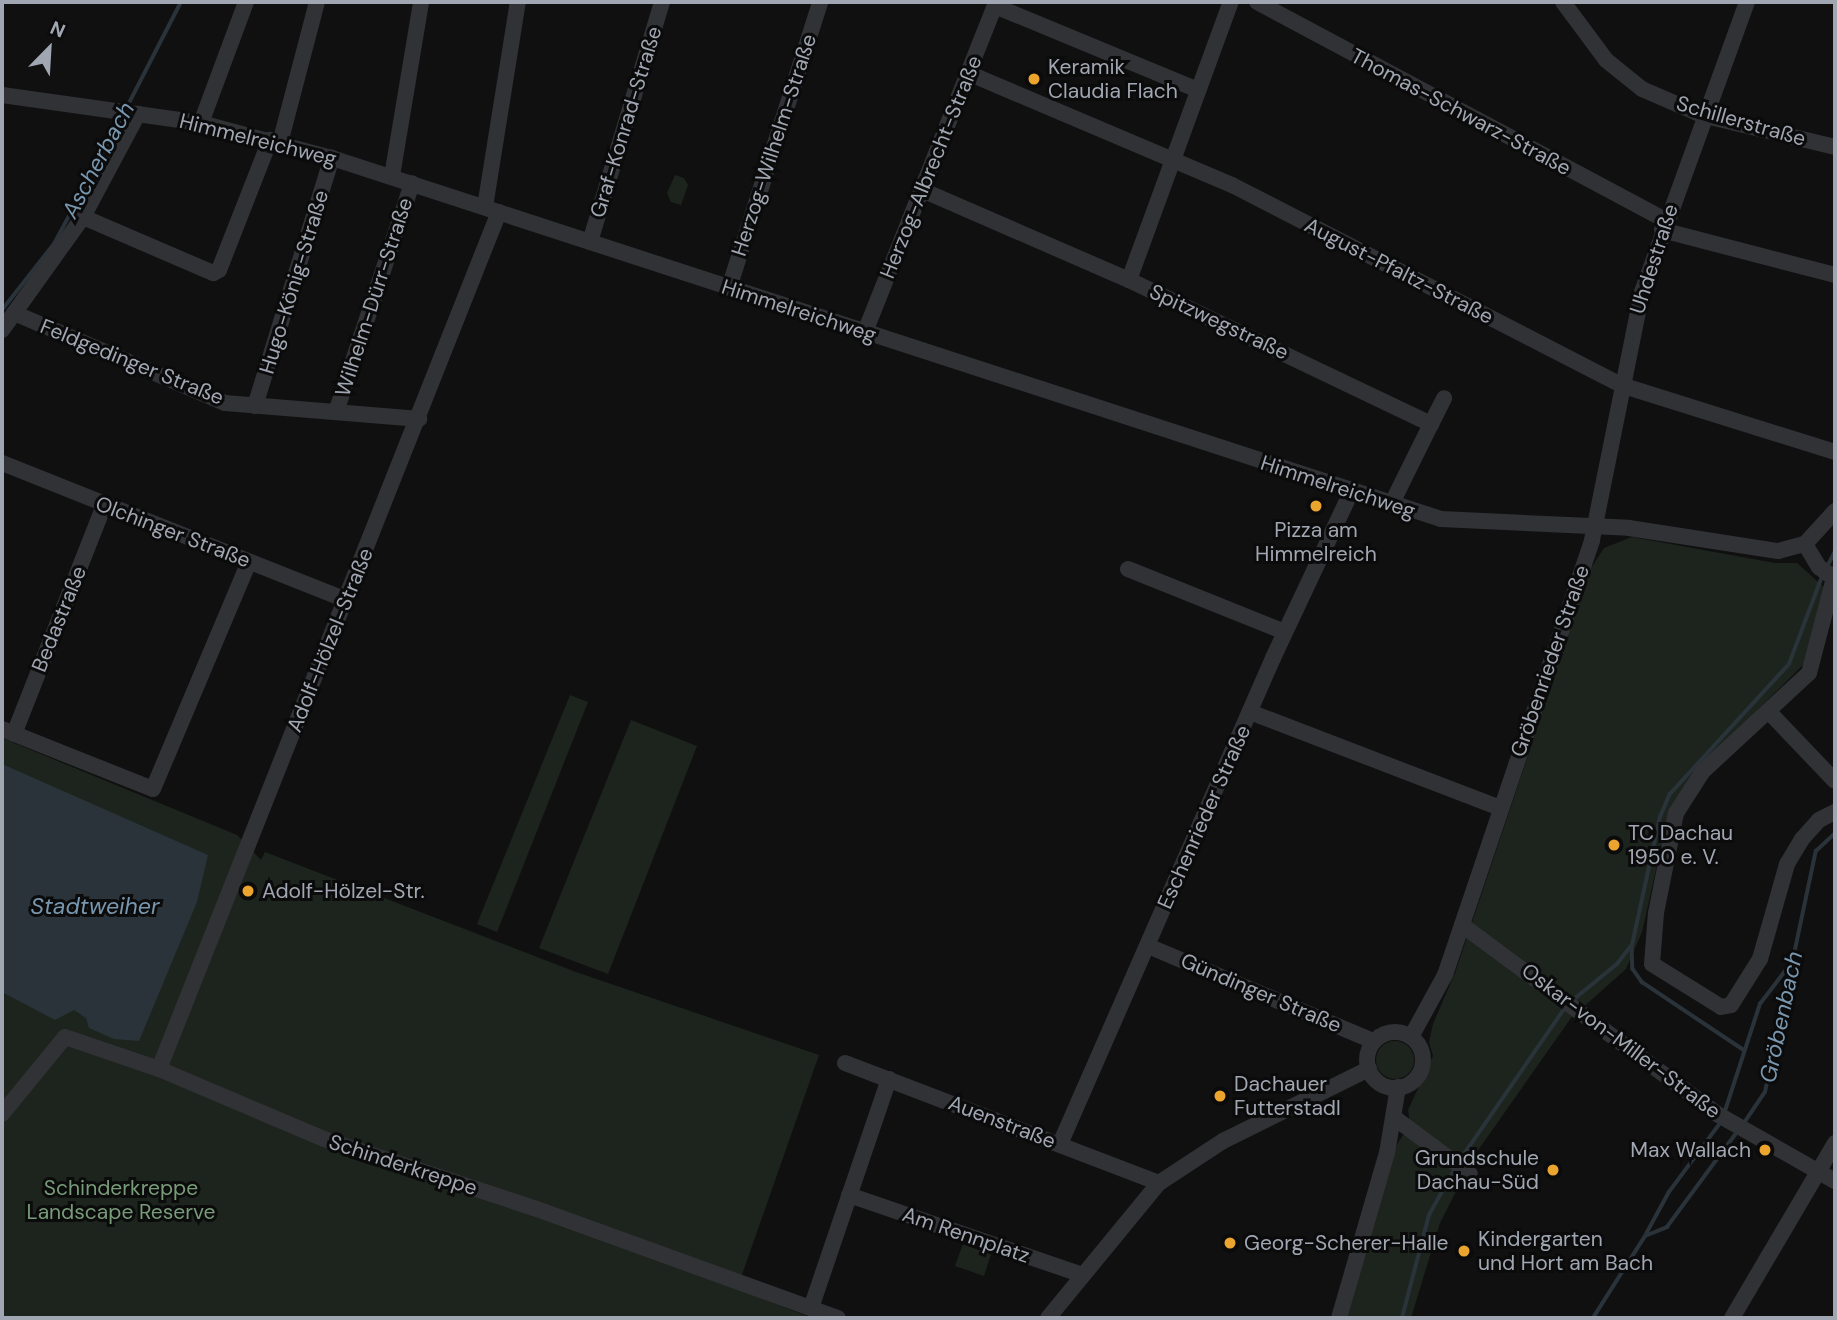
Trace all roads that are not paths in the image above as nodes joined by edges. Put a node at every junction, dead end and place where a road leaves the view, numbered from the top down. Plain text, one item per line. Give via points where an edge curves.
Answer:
1 (246, 2) edge
2 (317, 2) edge
3 (421, 2) edge
4 (518, 2) edge
5 (662, 2) edge
6 (820, 2) edge
7 (1231, 2) edge
8 (1257, 2) edge
9 (1563, 2) edge
10 (1747, 2) edge
11 (995, 4) edge
12 (968, 73) junction
13 (1198, 90) junction
14 (2, 95) edge
15 (135, 113) junction
16 (1702, 115) junction
17 (201, 123) junction
18 (275, 142) junction
19 (1835, 147) edge
20 (1172, 157) junction
21 (332, 158) junction
22 (392, 176) junction
23 (412, 183) junction
24 (922, 190) junction
25 (492, 209) junction
26 (83, 217) junction
27 (1664, 225) junction
28 (590, 242) junction
29 (1835, 275) edge
30 (1129, 280) junction
31 (729, 288) junction
32 (14, 313) junction
33 (2, 330) edge
34 (866, 332) junction
35 (1621, 385) junction
36 (1444, 398) dead end
37 (255, 405) junction
38 (336, 412) junction
39 (419, 419) junction
40 (1431, 424) junction
41 (1835, 452) edge
42 (3, 470) edge
43 (1351, 492) junction
44 (104, 505) junction
45 (1391, 505) junction
46 (1835, 511) edge
47 (1593, 526) junction
48 (1623, 527) junction
49 (1805, 544) junction
50 (1587, 555) junction
51 (249, 562) junction
52 (1128, 569) dead end
53 (1830, 574) edge
54 (346, 600) junction
55 (1285, 632) junction
56 (1250, 712) junction
57 (1769, 712) junction
58 (8, 731) edge
59 (1835, 782) edge
60 (1500, 808) junction
61 (1835, 812) edge
62 (1462, 925) junction
63 (1148, 946) junction
64 (1411, 1037) junction
65 (1373, 1041) junction
66 (845, 1063) dead end
67 (159, 1069) junction
68 (1369, 1069) junction
69 (889, 1079) junction
70 (1398, 1087) junction
71 (2, 1114) edge
72 (1396, 1119) junction
73 (1835, 1143) edge
74 (1060, 1144) junction
75 (1820, 1171) junction
76 (1470, 1174) dead end
77 (1835, 1181) edge
78 (1159, 1183) junction
79 (849, 1195) junction
80 (1083, 1275) junction
81 (811, 1308) junction
82 (838, 1318) edge
83 (1048, 1318) edge
84 (1339, 1318) edge
85 (1732, 1318) edge

1 - 17 street
2 - 18 street
3 - 22 street
4 - 25 street, Adolf-Hölzel-Straße
5 - 28 street, Graf-Konrad-Straße
6 - 31 street, Herzog-Wilhelm-Straße
7 - 13 street
8 - 27 street, Thomas-Schwarz-Straße
9 - 16 street, Schillerstraße via 1605,60 1642,89
10 - 16 street, Uhdestraße
11 - 12 street, Herzog-Albrecht-Straße
11 - 13 street
12 - 20 street, August-Pfaltz-Straße
12 - 24 street, Herzog-Albrecht-Straße
13 - 20 street
14 - 15 street, Himmelreichweg
15 - 17 street, Himmelreichweg
15 - 26 street
16 - 19 street, Schillerstraße
16 - 27 street, Uhdestraße
17 - 18 street, Himmelreichweg
18 - 21 street, Himmelreichweg
18 - 26 street via 219,270 213,273
20 - 30 street
20 - 35 street, August-Pfaltz-Straße
21 - 22 street, Himmelreichweg
21 - 37 street, Hugo-König-Straße
22 - 23 street, Himmelreichweg
23 - 25 street, Himmelreichweg
23 - 38 street, Wilhelm-Dürr-Straße
24 - 30 street, Spitzwegstraße
24 - 34 street, Herzog-Albrecht-Straße
25 - 28 street, Himmelreichweg
25 - 39 street, Adolf-Hölzel-Straße
26 - 32 street
27 - 29 street, Thomas-Schwarz-Straße
27 - 35 street, Uhdestraße via 1631,330
28 - 31 street, Himmelreichweg
30 - 40 street, Spitzwegstraße
31 - 34 street, Himmelreichweg
32 - 33 street
32 - 37 street, Feldgedinger Straße via 225,402
34 - 43 street, Himmelreichweg
35 - 41 street, August-Pfaltz-Straße
35 - 47 street, Uhdestraße
36 - 40 street
37 - 38 street, Feldgedinger Straße
38 - 39 street, Feldgedinger Straße
39 - 54 street, Adolf-Hölzel-Straße
40 - 45 street
42 - 44 street, Olchinger Straße
43 - 45 street, Himmelreichweg
43 - 55 street, Eschenrieder Straße
44 - 51 street, Olchinger Straße
44 - 58 street, Bedastraße
45 - 47 street, Himmelreichweg via 1441,519
46 - 49 street
47 - 48 street
47 - 50 street, Gröbenrieder Straße
48 - 49 street via 1778,551
48 - 50 street
49 - 53 street
50 - 60 street, Gröbenrieder Straße
51 - 54 street, Olchinger Straße
51 - 58 street via 153,789
52 - 55 street
53 - 57 street via 1809,673
54 - 67 street, Adolf-Hölzel-Straße
55 - 56 street, Eschenrieder Straße
56 - 60 street
56 - 63 street, Eschenrieder Straße
57 - 59 street
57 - 61 street via 1703,771 1676,813 1650,955 1659,970 1721,1007 1731,1005 1760,959 1787,864 1801,839 1819,820
60 - 62 street, Gröbenrieder Straße
62 - 64 street, Gröbenrieder Straße via 1445,975
62 - 75 street, Oskar-von-Miller-Straße via 1727,1120
63 - 65 street, Gündinger Straße
63 - 74 street, Eschenrieder Straße
64 - 65 street via 1390,1032
64 - 70 street via 1421,1048 1422,1067 1412,1082
65 - 68 street via 1367,1056
66 - 69 street, Auenstraße
67 - 71 street, Schinderkreppe via 65,1037
67 - 81 street, Schinderkreppe via 324,1139 534,1208
68 - 70 street via 1384,1086
68 - 78 street via 1223,1142
69 - 74 street, Auenstraße
69 - 79 street
70 - 72 street
72 - 76 street
72 - 84 street
73 - 75 street
74 - 78 street, Auenstraße
75 - 77 street, Oskar-von-Miller-Straße
75 - 85 street
78 - 80 street
79 - 80 street, Am Rennplatz
79 - 81 street
80 - 83 street
81 - 82 street, Schinderkreppe

